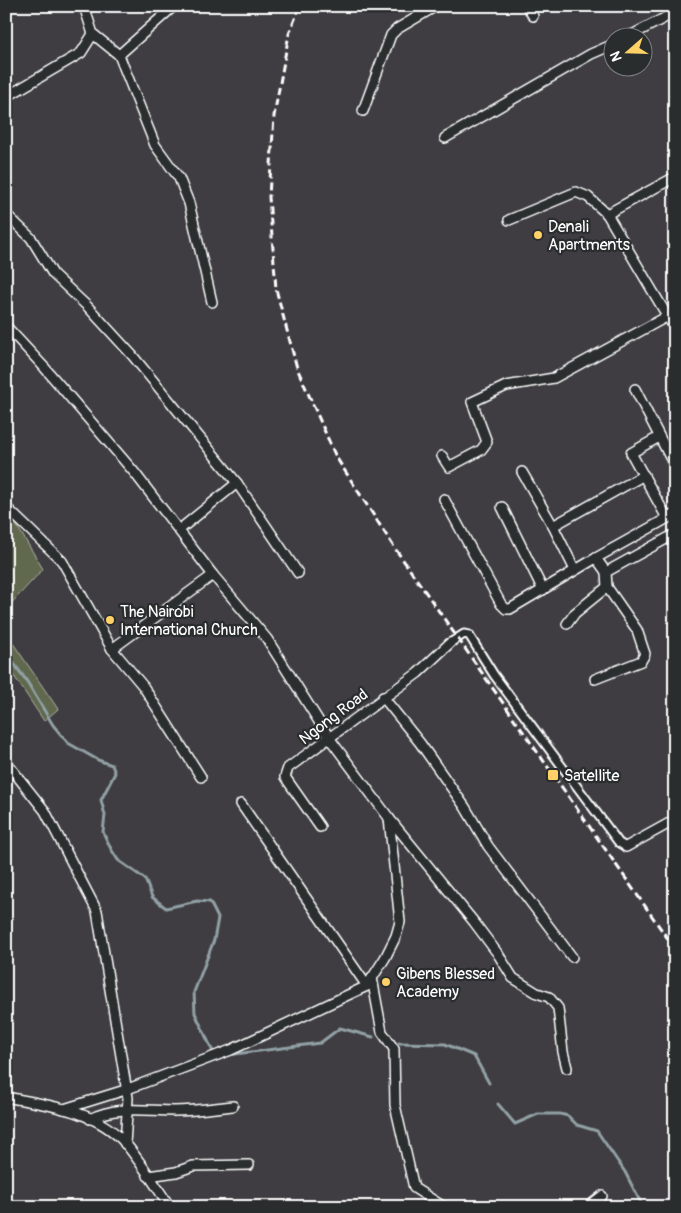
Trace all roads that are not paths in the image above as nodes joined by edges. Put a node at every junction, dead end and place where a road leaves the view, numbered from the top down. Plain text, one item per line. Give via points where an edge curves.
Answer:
1 (84, 6) edge
2 (174, 6) edge
3 (436, 6) edge
4 (527, 6) edge
5 (669, 6) edge
6 (675, 14) edge
7 (533, 16) dead end
8 (646, 28) edge
9 (93, 34) junction
10 (604, 48) edge
11 (119, 55) junction
12 (6, 97) edge
13 (363, 111) dead end
14 (445, 138) dead end
15 (675, 177) edge
16 (6, 214) edge
17 (607, 214) junction
18 (508, 220) dead end
19 (212, 302) dead end
20 (668, 316) junction
21 (6, 326) edge
22 (675, 329) edge
23 (635, 389) dead end
24 (659, 437) junction
25 (442, 456) dead end
26 (675, 467) edge
27 (522, 472) dead end
28 (644, 475) junction
29 (237, 483) junction
30 (444, 498) dead end
31 (6, 507) edge
32 (502, 507) dead end
33 (671, 516) edge
34 (553, 526) junction
35 (179, 530) junction
36 (675, 534) edge
37 (596, 558) junction
38 (575, 570) junction
39 (606, 572) junction
40 (298, 573) dead end
41 (213, 575) junction
42 (607, 587) junction
43 (543, 590) junction
44 (567, 624) dead end
45 (450, 643) joint
46 (112, 649) junction
47 (595, 679) dead end
48 (383, 698) junction
49 (330, 739) junction
50 (6, 762) edge
51 (201, 777) dead end
52 (241, 804) dead end
53 (389, 818) junction
54 (675, 820) edge
55 (320, 827) dead end
56 (626, 847) joint
57 (572, 957) dead end
58 (370, 982) junction
59 (567, 1068) dead end
60 (125, 1090) junction
61 (6, 1098) edge
62 (233, 1106) dead end
63 (64, 1109) junction
64 (129, 1109) junction
65 (90, 1119) junction
66 (125, 1144) junction
67 (249, 1165) dead end
68 (148, 1176) junction
69 (602, 1196) dead end
70 (170, 1207) edge
71 (444, 1207) edge
72 (588, 1207) edge

1 - 9 street
2 - 11 street
3 - 13 street via 391,35
4 - 7 street
5 - 6 street
6 - 8 street
9 - 11 street
9 - 12 street via 81,53
10 - 14 street
11 - 19 street via 156,145 179,178 189,203
15 - 17 street
16 - 29 street via 31,238 52,274 132,355
17 - 18 street via 588,197 576,192
17 - 20 street
20 - 22 street
20 - 25 street via 554,378 506,386 472,402 488,442 481,450 450,468
21 - 35 street via 121,457
23 - 24 street
24 - 26 street
24 - 28 street via 631,453
27 - 34 street
28 - 33 street
28 - 34 street
29 - 35 street
29 - 40 street
30 - 43 street via 503,607 510,609
31 - 46 street via 62,561
32 - 43 street
33 - 37 street
34 - 38 street
35 - 41 street
36 - 39 street
37 - 38 street
37 - 39 street
38 - 43 street
39 - 42 street
41 - 46 street
41 - 49 street via 267,640
42 - 44 street via 575,612
42 - 47 street via 637,630 645,654 641,661
45 - 48 street, Ngong Road via 418,673
45 - 56 street via 464,634 469,635 494,675 619,843
46 - 51 street via 143,686
48 - 49 street, Ngong Road
48 - 57 street via 420,743 488,846
49 - 53 street
49 - 55 street, Ngong Road via 288,768 285,777
50 - 60 street via 46,811 93,899 101,929
52 - 58 street
53 - 58 street via 400,922 396,936
53 - 59 street via 474,922 513,978 549,997 558,1008
54 - 56 street
58 - 60 street via 231,1050
58 - 71 street via 382,1032 394,1049 395,1105 414,1188
60 - 63 street
60 - 64 street
61 - 63 street
62 - 64 street via 178,1111
63 - 65 street
64 - 65 street via 106,1112
64 - 66 street
65 - 66 street
66 - 68 street
67 - 68 street via 192,1166
68 - 70 street
69 - 72 street

